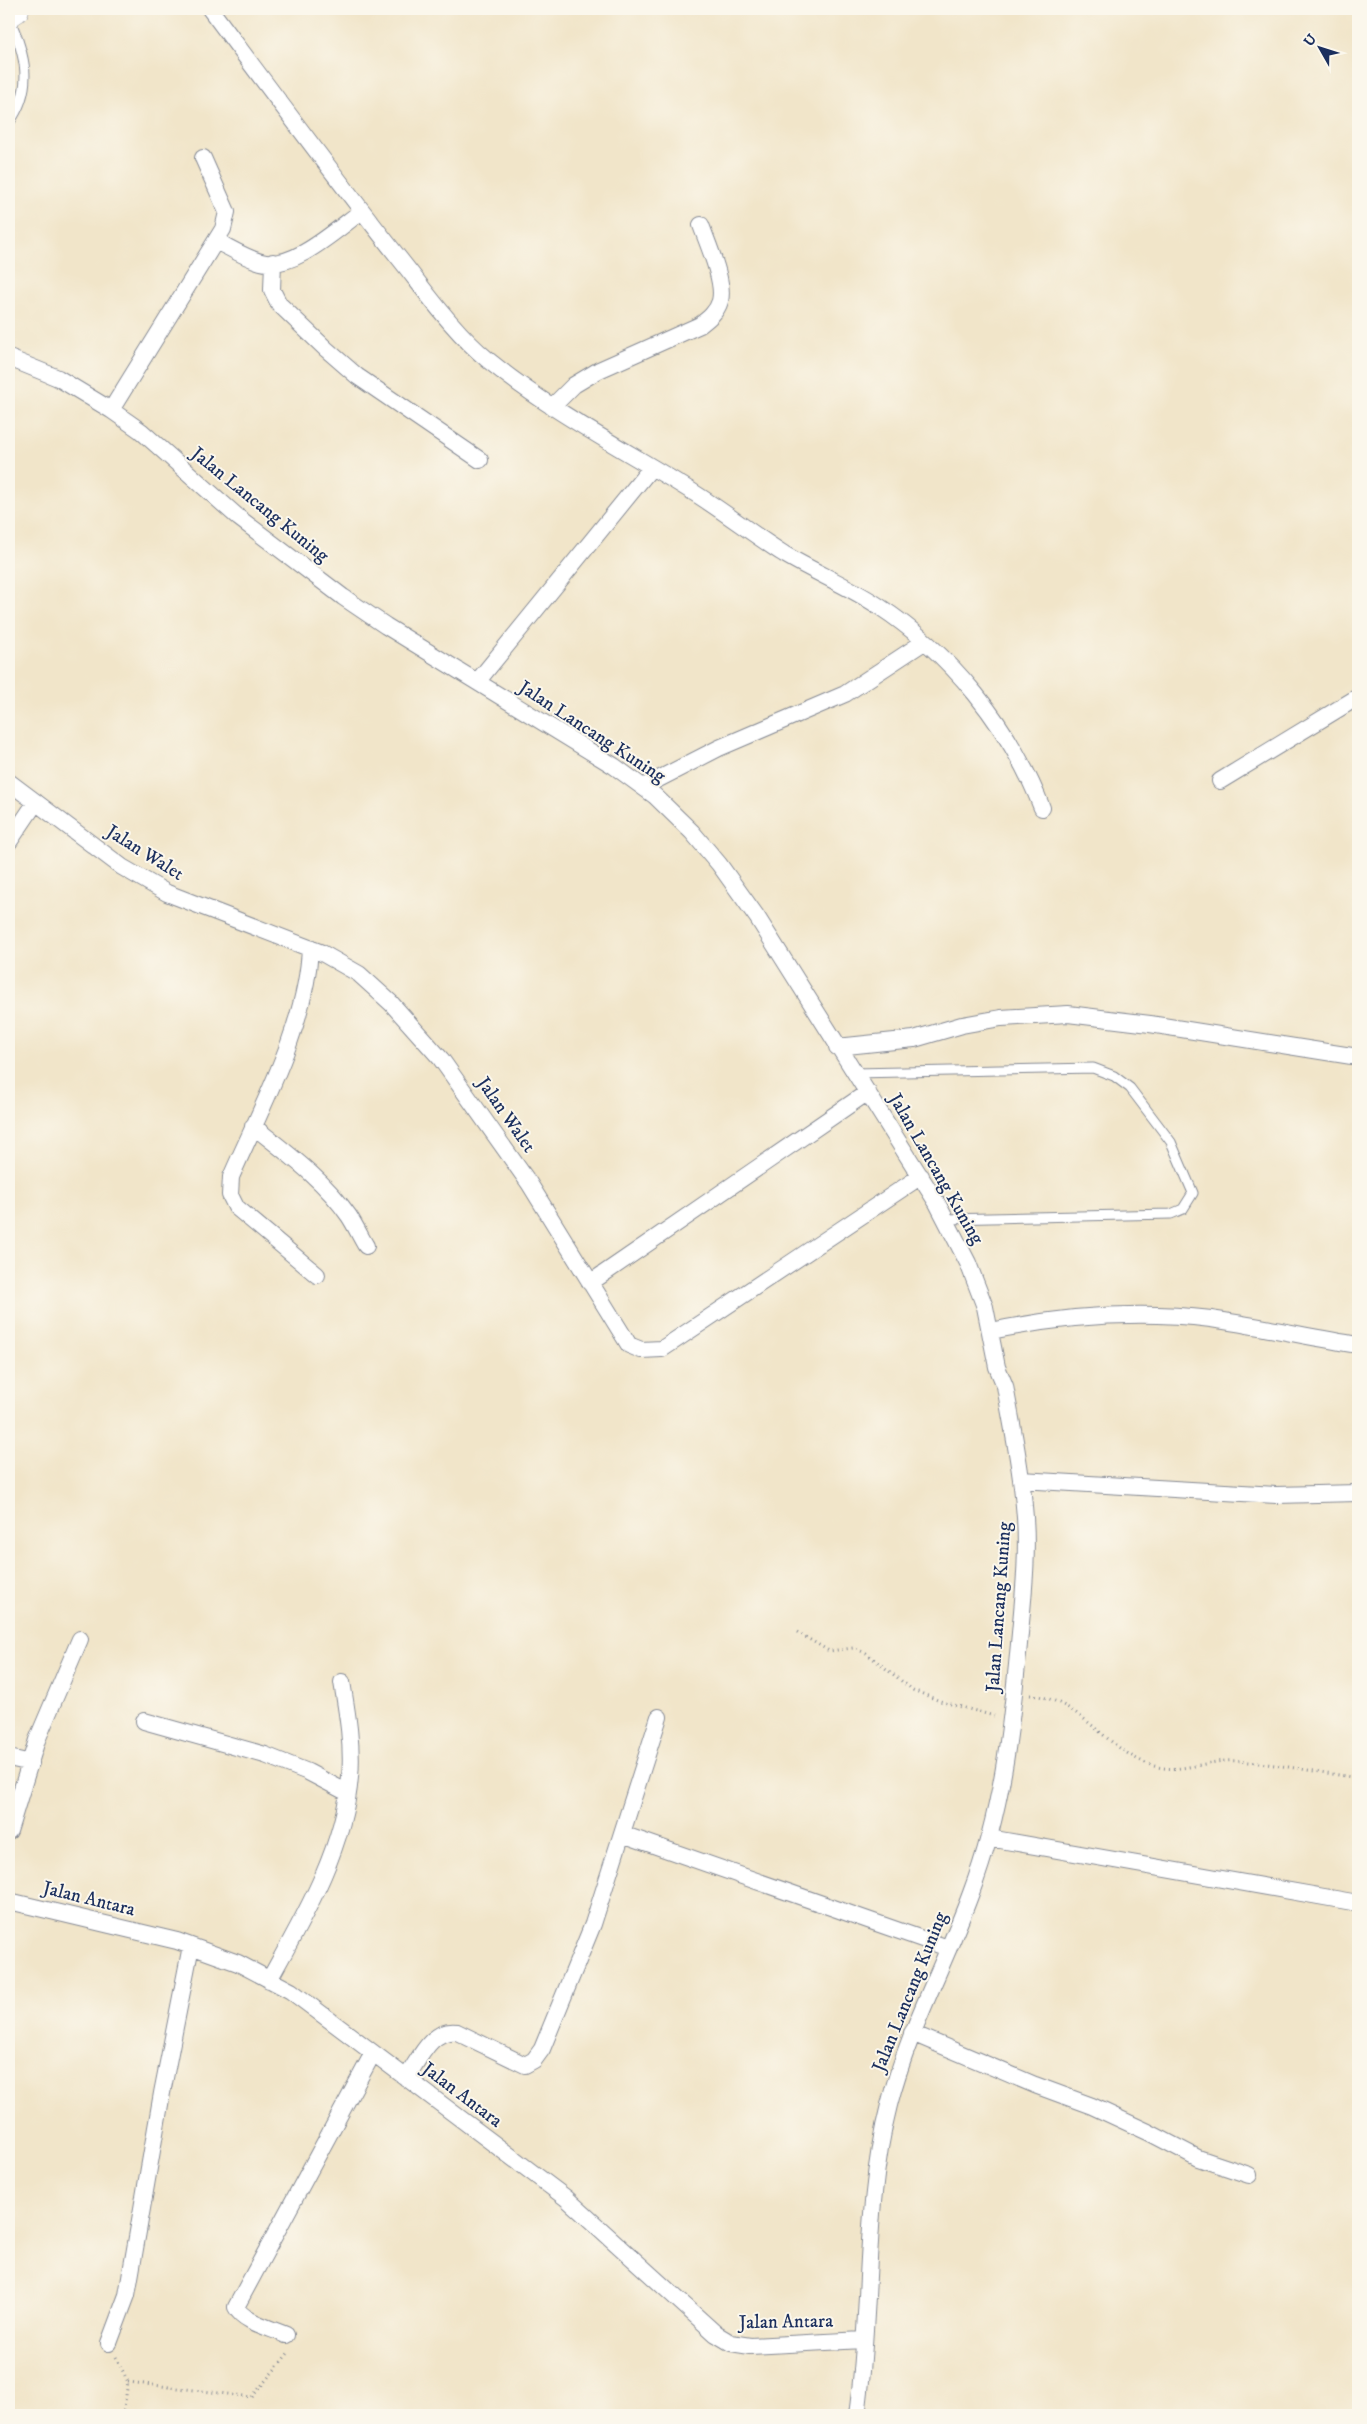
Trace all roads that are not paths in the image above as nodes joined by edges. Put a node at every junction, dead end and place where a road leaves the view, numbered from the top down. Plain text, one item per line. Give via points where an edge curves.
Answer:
1 (15, 9) edge
2 (210, 9) edge
3 (9, 14) edge
4 (9, 123) edge
5 (203, 158) dead end
6 (362, 211) junction
7 (701, 225) dead end
8 (216, 241) junction
9 (273, 262) junction
10 (9, 358) edge
11 (552, 408) junction
12 (111, 410) junction
13 (480, 460) dead end
14 (651, 468) junction
15 (924, 642) junction
16 (477, 682) junction
17 (1358, 697) edge
18 (1220, 781) dead end
19 (9, 782) edge
20 (643, 787) junction
21 (36, 802) junction
22 (1042, 808) dead end
23 (9, 842) edge
24 (310, 948) junction
25 (837, 1047) junction
26 (1358, 1057) edge
27 (855, 1073) junction
28 (868, 1092) junction
29 (253, 1126) junction
30 (921, 1176) junction
31 (945, 1219) junction
32 (366, 1246) dead end
33 (317, 1275) dead end
34 (590, 1283) junction
35 (991, 1331) junction
36 (1358, 1344) edge
37 (1021, 1480) junction
38 (1358, 1493) edge
39 (80, 1639) dead end
40 (342, 1682) dead end
41 (659, 1718) dead end
42 (144, 1721) dead end
43 (9, 1758) edge
44 (31, 1763) junction
45 (348, 1793) junction
46 (9, 1831) edge
47 (622, 1834) junction
48 (989, 1838) junction
49 (9, 1901) edge
50 (1358, 1902) edge
51 (191, 1946) junction
52 (948, 1948) junction
53 (269, 1980) junction
54 (912, 2033) junction
55 (373, 2053) junction
56 (406, 2078) junction
57 (1249, 2175) dead end
58 (286, 2335) road end
59 (863, 2340) junction
60 (109, 2343) road end
61 (857, 2415) edge

1 - 3 highway
2 - 6 street
3 - 4 lane via 22,47 25,75 24,97
5 - 8 street via 228,212
6 - 9 street via 304,253
6 - 11 street via 471,345
7 - 11 street via 721,290 720,302 712,316 599,370 574,385
8 - 9 street via 262,263
8 - 12 street
9 - 13 street via 272,290 279,304 326,349 357,376
10 - 12 street, Jalan Lancang Kuning via 58,378
11 - 14 street
12 - 16 street, Jalan Lancang Kuning via 141,431 239,518 297,563 386,626
14 - 15 street via 701,497 781,552 873,602
14 - 16 street
15 - 20 street via 845,694 719,748
15 - 22 street via 949,662 990,713 1034,788
16 - 20 street, Jalan Lancang Kuning
17 - 18 street
19 - 21 street, Jalan Walet
20 - 25 street, Jalan Lancang Kuning via 692,832 719,864 757,917
21 - 23 street
21 - 24 street, Jalan Walet via 122,866 167,893
24 - 29 street via 310,968 301,1007
24 - 34 street, Jalan Walet via 359,974 391,1003 441,1059 529,1183
25 - 26 street via 914,1039 1000,1018 1068,1014
25 - 27 street, Jalan Lancang Kuning
27 - 28 street, Jalan Lancang Kuning
27 - 31 lane via 1093,1068 1114,1076 1130,1088 1171,1142 1193,1193 1183,1209 1172,1214
28 - 30 street, Jalan Lancang Kuning
28 - 34 street
29 - 32 street via 330,1192
29 - 33 street via 231,1177 230,1195 236,1207
30 - 31 street, Jalan Lancang Kuning
30 - 34 street, Jalan Walet via 662,1349 641,1350 629,1345
31 - 35 street, Jalan Lancang Kuning via 968,1263
35 - 36 street via 1037,1321 1152,1315 1211,1319
35 - 37 street, Jalan Lancang Kuning via 997,1367 1005,1386
37 - 38 street via 1276,1495
37 - 48 street, Jalan Lancang Kuning via 1025,1509 1024,1582 1014,1694 1004,1776
39 - 44 street
40 - 45 street via 349,1747
41 - 47 street
42 - 45 street via 265,1755
43 - 44 street
44 - 46 street
45 - 53 street via 336,1842 318,1885
47 - 52 street
47 - 56 street via 593,1924 542,2049 534,2060 525,2065 449,2031 434,2038
48 - 50 street
48 - 52 street, Jalan Lancang Kuning via 971,1894
49 - 51 street, Jalan Antara
51 - 53 street, Jalan Antara via 238,1963
51 - 60 street via 127,2295
52 - 54 street, Jalan Lancang Kuning
53 - 55 street, Jalan Antara via 291,1991
54 - 57 street via 1092,2106 1198,2158
54 - 59 street, Jalan Lancang Kuning via 888,2107 878,2166
55 - 56 street, Jalan Antara
55 - 58 street via 236,2307 250,2319
56 - 59 street, Jalan Antara via 566,2198 716,2334 731,2343 750,2346
59 - 61 street, Jalan Lancang Kuning

